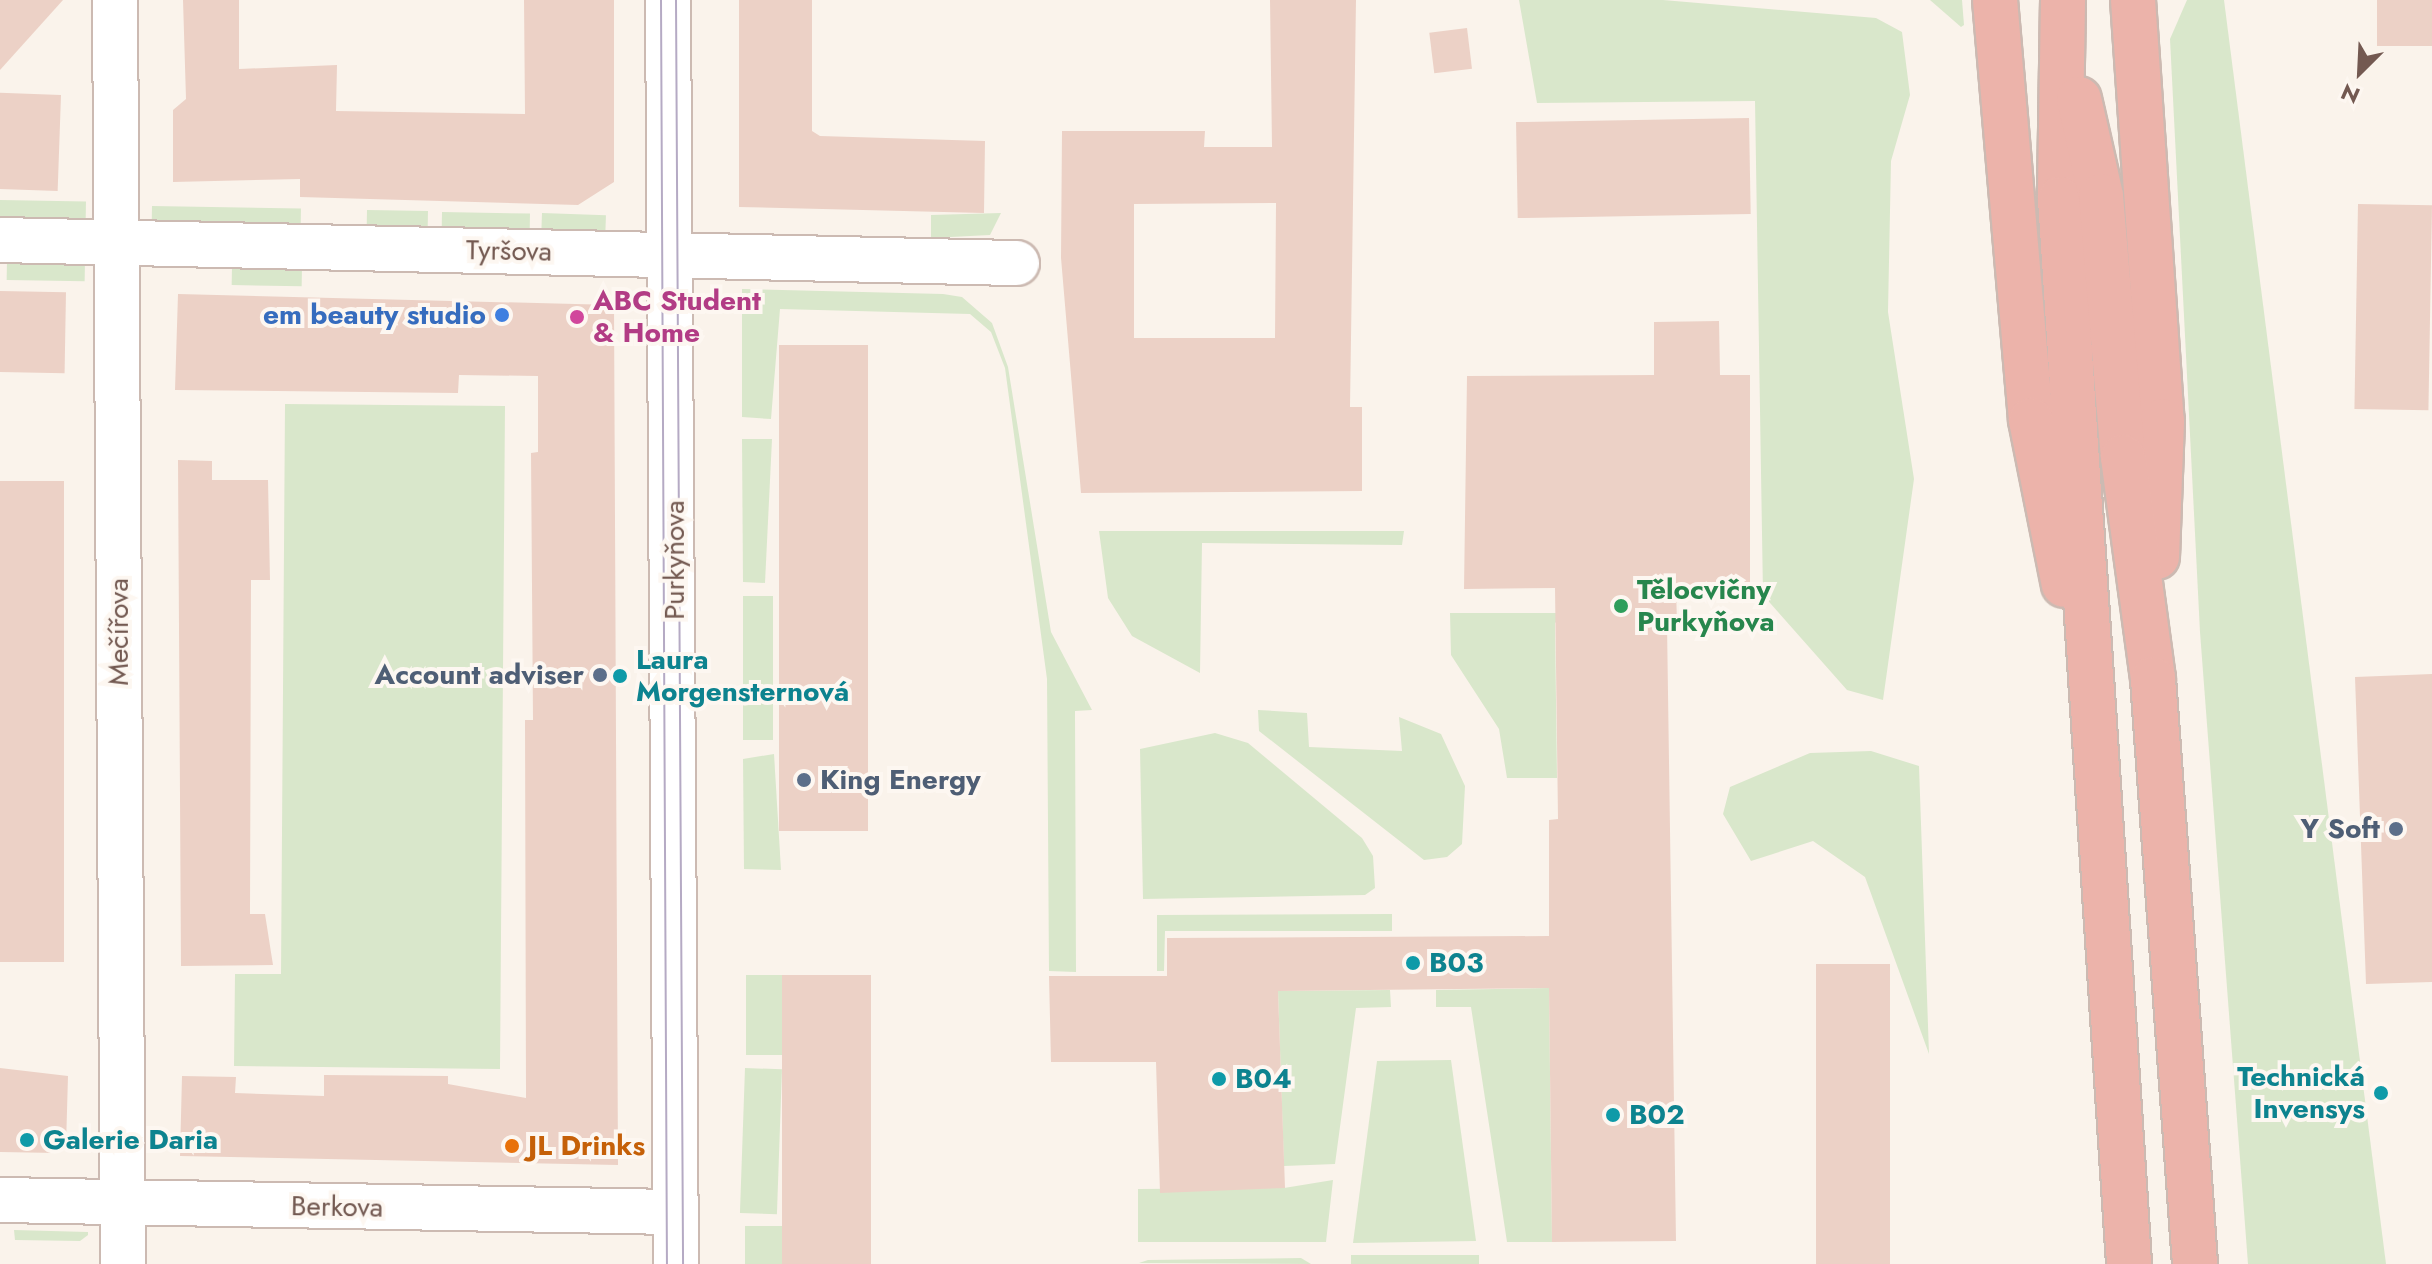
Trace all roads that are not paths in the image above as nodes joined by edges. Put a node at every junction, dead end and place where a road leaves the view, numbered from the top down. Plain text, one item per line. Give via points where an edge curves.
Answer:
1 (115, 0) edge
2 (668, 0) edge
3 (1995, 0) edge
4 (2133, 0) edge
5 (2064, 19) edge
6 (0, 240) edge
7 (115, 243) junction
8 (671, 254) junction
9 (1017, 263) dead end
10 (2153, 679) junction
11 (2088, 706) junction
12 (0, 1200) edge
13 (123, 1204) junction
14 (675, 1212) junction
15 (123, 1264) edge
16 (676, 1264) edge
17 (2129, 1264) edge
18 (2195, 1264) edge

1 - 7 street, Mečířova
2 - 8 street, Purkyňova
3 - 11 highway via 2031,420
4 - 10 highway via 2162,421
5 - 10 highway via 2101,196 2123,457
5 - 11 highway via 2060,199 2082,460
6 - 7 street, Tyršova
7 - 8 street, Tyršova
7 - 13 street, Mečířova
8 - 9 street, Tyršova
8 - 14 street, Purkyňova
10 - 18 highway
11 - 17 highway
12 - 13 street, Berkova
13 - 14 street, Berkova
13 - 15 street, Mečířova
14 - 16 street, Purkyňova

